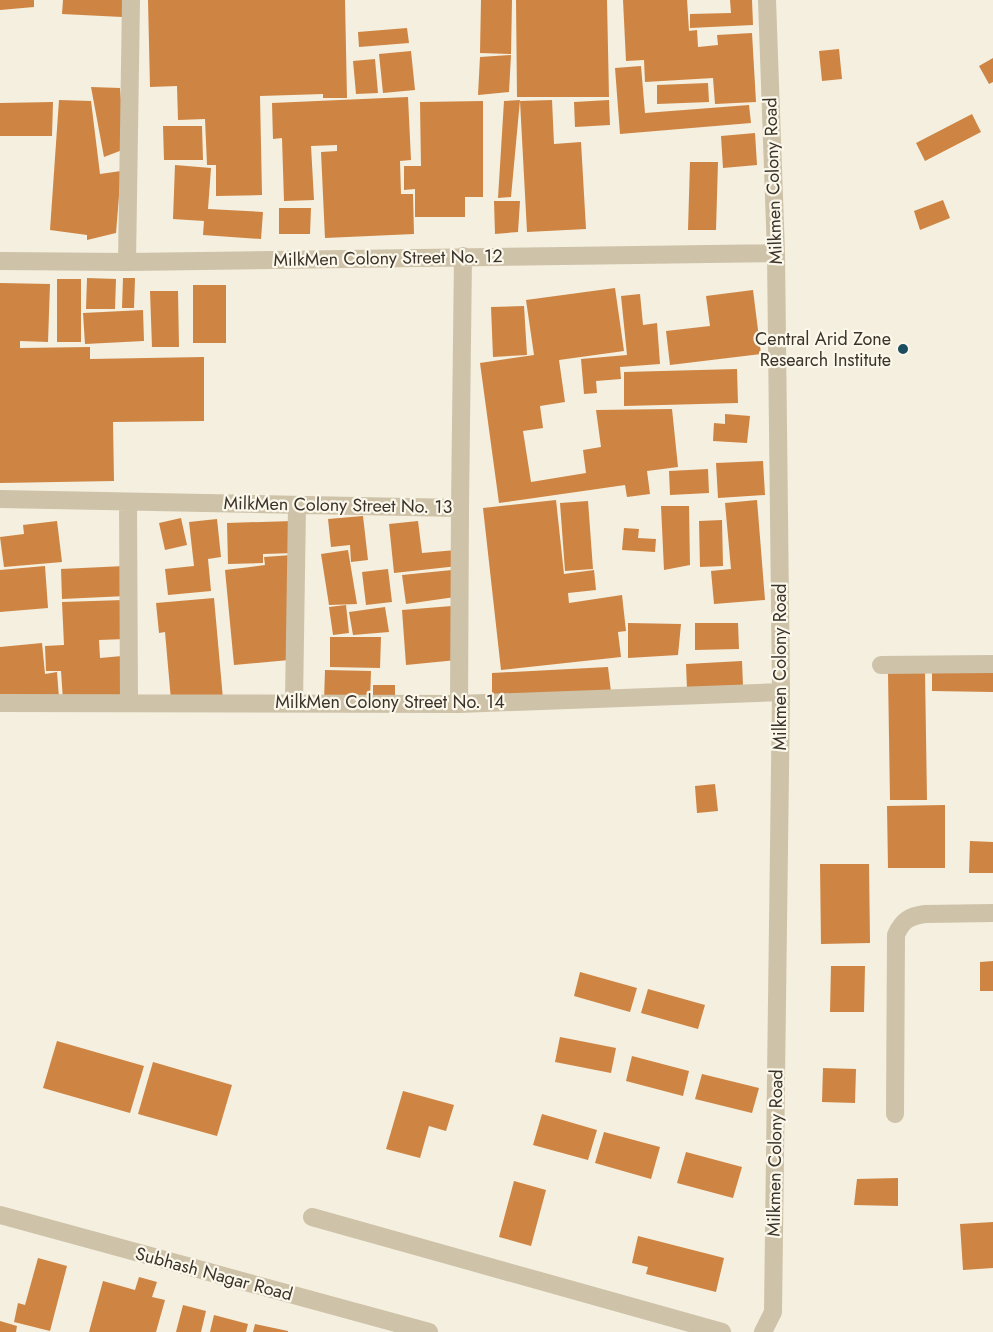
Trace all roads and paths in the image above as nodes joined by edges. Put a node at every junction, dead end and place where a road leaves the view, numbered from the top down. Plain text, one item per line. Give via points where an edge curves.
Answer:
1 (131, 0) edge
2 (767, 0) edge
3 (776, 253) junction
4 (463, 256) junction
5 (0, 261) edge
6 (127, 262) junction
7 (0, 499) edge
8 (128, 502) junction
9 (297, 506) junction
10 (460, 508) junction
11 (993, 664) edge
12 (881, 665) dead end
13 (781, 692) junction
14 (0, 703) edge
15 (129, 703) junction
16 (294, 704) junction
17 (459, 704) junction
18 (993, 913) edge
19 (895, 1114) dead end
20 (0, 1215) edge
21 (312, 1217) dead end
22 (429, 1332) edge
23 (722, 1332) edge
24 (763, 1332) edge

1 - 6 street
2 - 3 street, Milkmen Colony Road
3 - 4 street, MilkMen Colony Street No. 12
3 - 13 street, Milkmen Colony Road
4 - 6 street, MilkMen Colony Street No. 12
4 - 10 street, MilkMen Colony Street No. 13
5 - 6 street, MilkMen Colony Street No. 12
7 - 8 street, MilkMen Colony Street No. 13
8 - 9 street, MilkMen Colony Street No. 13
8 - 15 street
9 - 10 street, MilkMen Colony Street No. 13
9 - 16 street
10 - 17 street
11 - 12 street
13 - 17 street, MilkMen Colony Street No. 14
13 - 24 street, Milkmen Colony Road via 773,1312
14 - 15 street, MilkMen Colony Street No. 14
15 - 16 street, MilkMen Colony Street No. 14
16 - 17 street, MilkMen Colony Street No. 14
18 - 19 street via 925,914 902,922 896,935
20 - 22 street, Subhash Nagar Road
21 - 23 street

